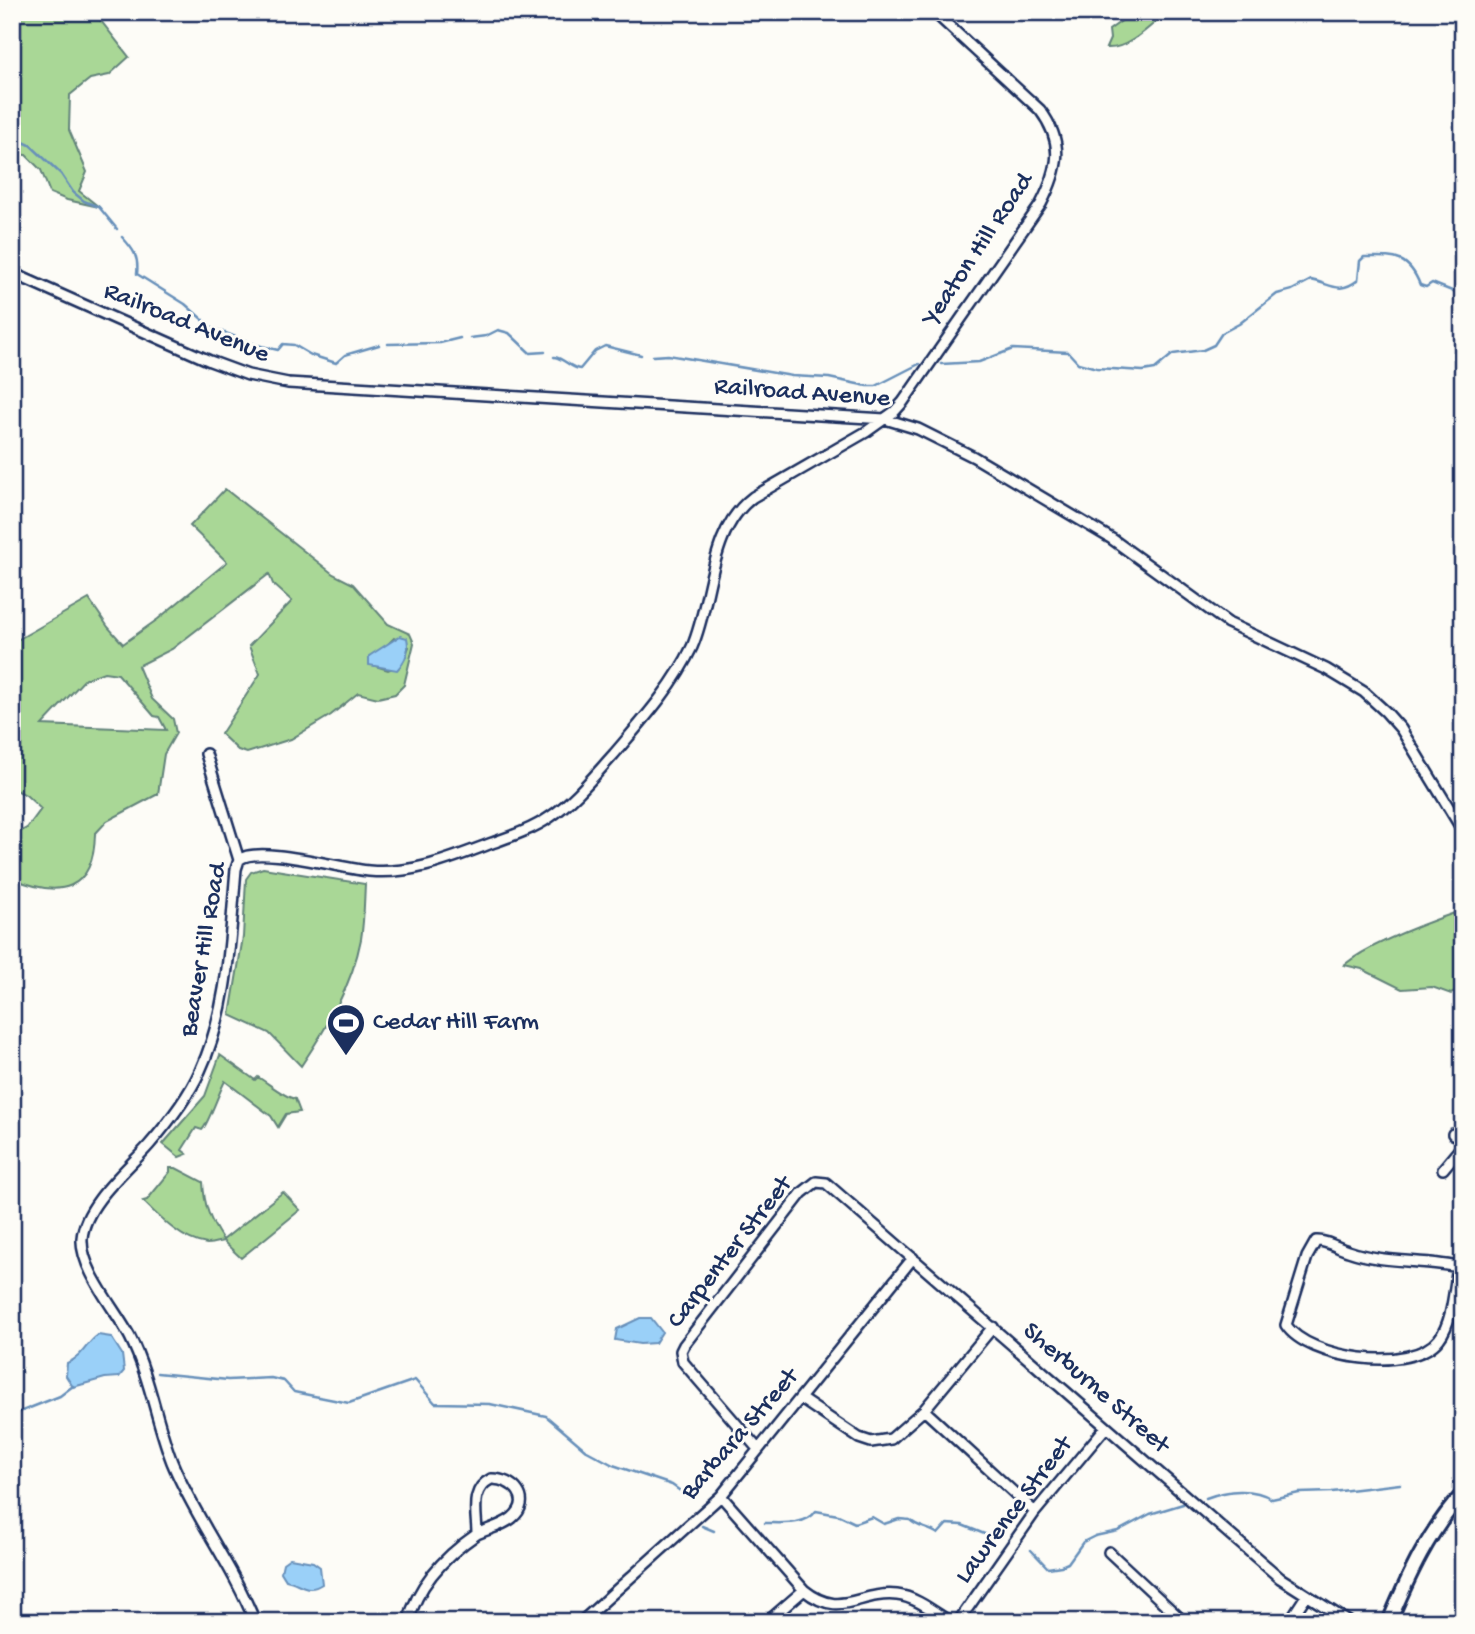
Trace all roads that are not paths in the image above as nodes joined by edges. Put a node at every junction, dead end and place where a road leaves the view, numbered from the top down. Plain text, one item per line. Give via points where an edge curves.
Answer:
1 (934, 12) edge
2 (12, 273) edge
3 (886, 419) junction
4 (206, 754) dead end
5 (1463, 831) edge
6 (239, 860) junction
7 (1453, 1134) dead end
8 (1463, 1138) edge
9 (1463, 1145) edge
10 (1443, 1169) dead end
11 (820, 1182) joint
12 (913, 1258) junction
13 (1460, 1267) edge
14 (993, 1327) junction
15 (801, 1399) junction
16 (924, 1410) junction
17 (1106, 1427) junction
18 (758, 1449) junction
19 (1463, 1494) edge
20 (721, 1496) junction
21 (1035, 1512) junction
22 (477, 1534) junction
23 (1109, 1552) dead end
24 (804, 1590) junction
25 (1306, 1596) junction
26 (1172, 1611) junction
27 (256, 1622) edge
28 (408, 1622) edge
29 (581, 1622) edge
30 (767, 1622) edge
31 (950, 1622) edge
32 (958, 1622) edge
33 (1162, 1622) edge
34 (1184, 1622) edge
35 (1289, 1622) edge
36 (1349, 1622) edge
37 (1389, 1622) edge

1 - 3 street, Yeaton Hill Road via 1040,110 1053,130 1057,154 1052,181 1034,215 903,402
2 - 3 street, Railroad Avenue via 210,361 288,383
3 - 5 street, Railroad Avenue via 918,429 974,457 1112,539 1228,623 1364,692 1401,729
3 - 6 street, Beaver Hill Road via 753,497 737,511 724,536 699,629 676,677 596,774 551,817 447,860 400,872 355,870 271,855 248,854
4 - 6 street
6 - 27 street, Beaver Hill Road via 221,1003 200,1072 160,1132 92,1211 82,1248 141,1362 184,1489
7 - 8 street
9 - 10 street
11 - 12 street, Sherburne Street via 830,1184
11 - 18 street, Carpenter Street via 796,1200 684,1345 682,1356 688,1367
12 - 14 street, Sherburne Street
12 - 15 street, Barbara Street
13 - 13 street via 1381,1260 1322,1241 1315,1243 1286,1320 1288,1328 1317,1346 1355,1357 1414,1356 1444,1331
14 - 16 street
14 - 17 street, Sherburne Street
15 - 16 street via 850,1434 871,1442 891,1439
15 - 18 street, Barbara Street
16 - 21 street
17 - 21 street, Lawrence Street
17 - 25 street, Sherburne Street
18 - 20 street, Barbara Street
19 - 37 main road via 1429,1539
20 - 24 street
20 - 29 street, Barbara Street
21 - 32 street, Lawrence Street
22 - 22 street via 517,1513 520,1500 513,1485 491,1479 479,1488
22 - 28 street via 433,1573
23 - 26 street
24 - 30 street
24 - 31 street via 834,1605 897,1595
25 - 35 street
25 - 36 street, Sherburne Street
26 - 33 street
26 - 34 street

